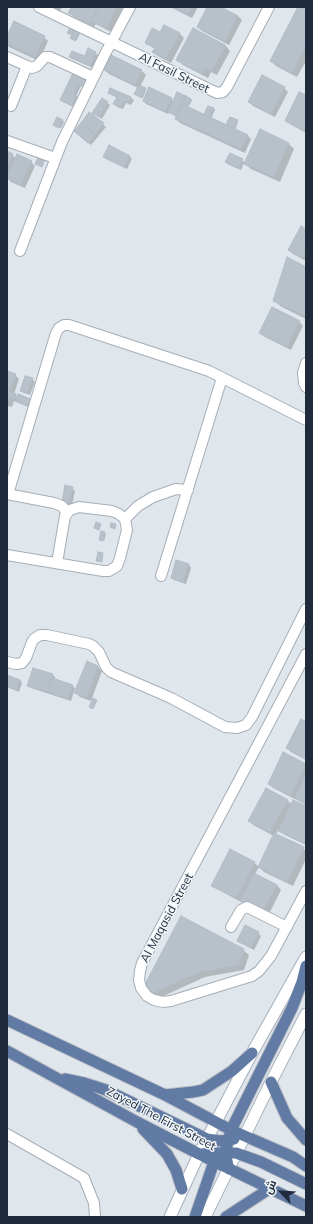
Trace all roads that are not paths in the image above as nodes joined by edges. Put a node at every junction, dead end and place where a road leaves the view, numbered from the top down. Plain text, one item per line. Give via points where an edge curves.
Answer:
1 (39, 7) edge
2 (130, 7) edge
3 (269, 7) edge
4 (111, 43) junction
5 (7, 57) edge
6 (26, 66) junction
7 (93, 77) junction
8 (11, 106) dead end
9 (7, 141) edge
10 (55, 158) junction
11 (20, 250) dead end
12 (306, 363) edge
13 (222, 378) junction
14 (306, 387) edge
15 (306, 420) edge
16 (188, 490) junction
17 (7, 494) edge
18 (67, 513) junction
19 (125, 519) junction
20 (7, 555) edge
21 (58, 563) junction
22 (161, 576) dead end
23 (306, 609) edge
24 (306, 654) edge
25 (7, 662) edge
26 (306, 891) edge
27 (231, 927) dead end
28 (287, 927) junction
29 (306, 957) edge
30 (306, 966) edge
31 (306, 1014) edge
32 (7, 1020) edge
33 (7, 1051) edge
34 (252, 1053) junction
35 (52, 1076) junction
36 (271, 1082) junction
37 (165, 1095) junction
38 (137, 1122) junction
39 (216, 1122) junction
40 (7, 1134) edge
41 (245, 1136) junction
42 (226, 1137) junction
43 (207, 1139) junction
44 (306, 1140) edge
45 (199, 1154) junction
46 (223, 1155) junction
47 (293, 1157) junction
48 (306, 1163) edge
49 (306, 1166) edge
50 (229, 1169) junction
51 (306, 1184) edge
52 (182, 1189) junction
53 (269, 1189) junction
54 (306, 1206) edge
55 (95, 1217) edge
56 (170, 1217) edge
57 (195, 1217) edge
58 (205, 1217) edge
59 (226, 1217) edge

1 - 4 street, Al Fasil Street
2 - 4 street
3 - 4 street, Al Fasil Street via 227,87 220,93 214,93
4 - 7 street
5 - 6 street
6 - 7 street via 35,67 45,57 50,57
6 - 8 street
7 - 10 street
9 - 10 street
10 - 11 street
12 - 14 street via 303,374
13 - 15 street
13 - 16 street
13 - 17 street via 209,371 69,325 61,326 56,333
16 - 19 street via 176,489 153,497 138,506
16 - 22 street
17 - 18 street via 54,503 62,506
18 - 19 street via 74,507 79,507 116,512
18 - 21 street
19 - 21 street via 127,530 120,558 117,566 111,570 103,571
20 - 21 street
23 - 25 street via 252,717 246,725 237,728 225,727 171,698 111,672 97,648 89,644 40,635 32,642 22,663
24 - 28 street, Al Maqasid Street via 142,963 139,980 141,988 154,1000 172,1002 245,979 266,964
26 - 28 street, Al Maqasid Street
27 - 28 street via 241,910 247,907
29 - 34 main road
30 - 42 main road via 292,1008
31 - 36 main road
32 - 37 main road, Zayed The First Street
33 - 35 main road, Zayed The First Street
34 - 37 main road via 232,1072 203,1090
34 - 39 main road
35 - 38 main road, Zayed The First Street
35 - 43 main road via 106,1090
36 - 41 main road
36 - 44 main road via 287,1118
37 - 39 main road, Zayed The First Street
38 - 45 main road, Zayed The First Street
38 - 52 main road via 167,1154
39 - 42 main road, Zayed The First Street
39 - 43 main road
40 - 55 street via 84,1178 94,1203
41 - 42 main road, Zayed The First Street
41 - 46 main road
41 - 47 main road, Zayed The First Street
42 - 43 main road
42 - 46 main road
43 - 45 main road
45 - 46 main road, Zayed The First Street
45 - 52 main road
46 - 50 main road, Zayed The First Street
46 - 50 main road
46 - 51 main road via 261,1162
46 - 57 main road
47 - 48 main road
47 - 49 main road, Zayed The First Street
50 - 53 main road, Zayed The First Street
50 - 58 main road
52 - 56 main road
53 - 54 main road, Zayed The First Street
53 - 59 main road

